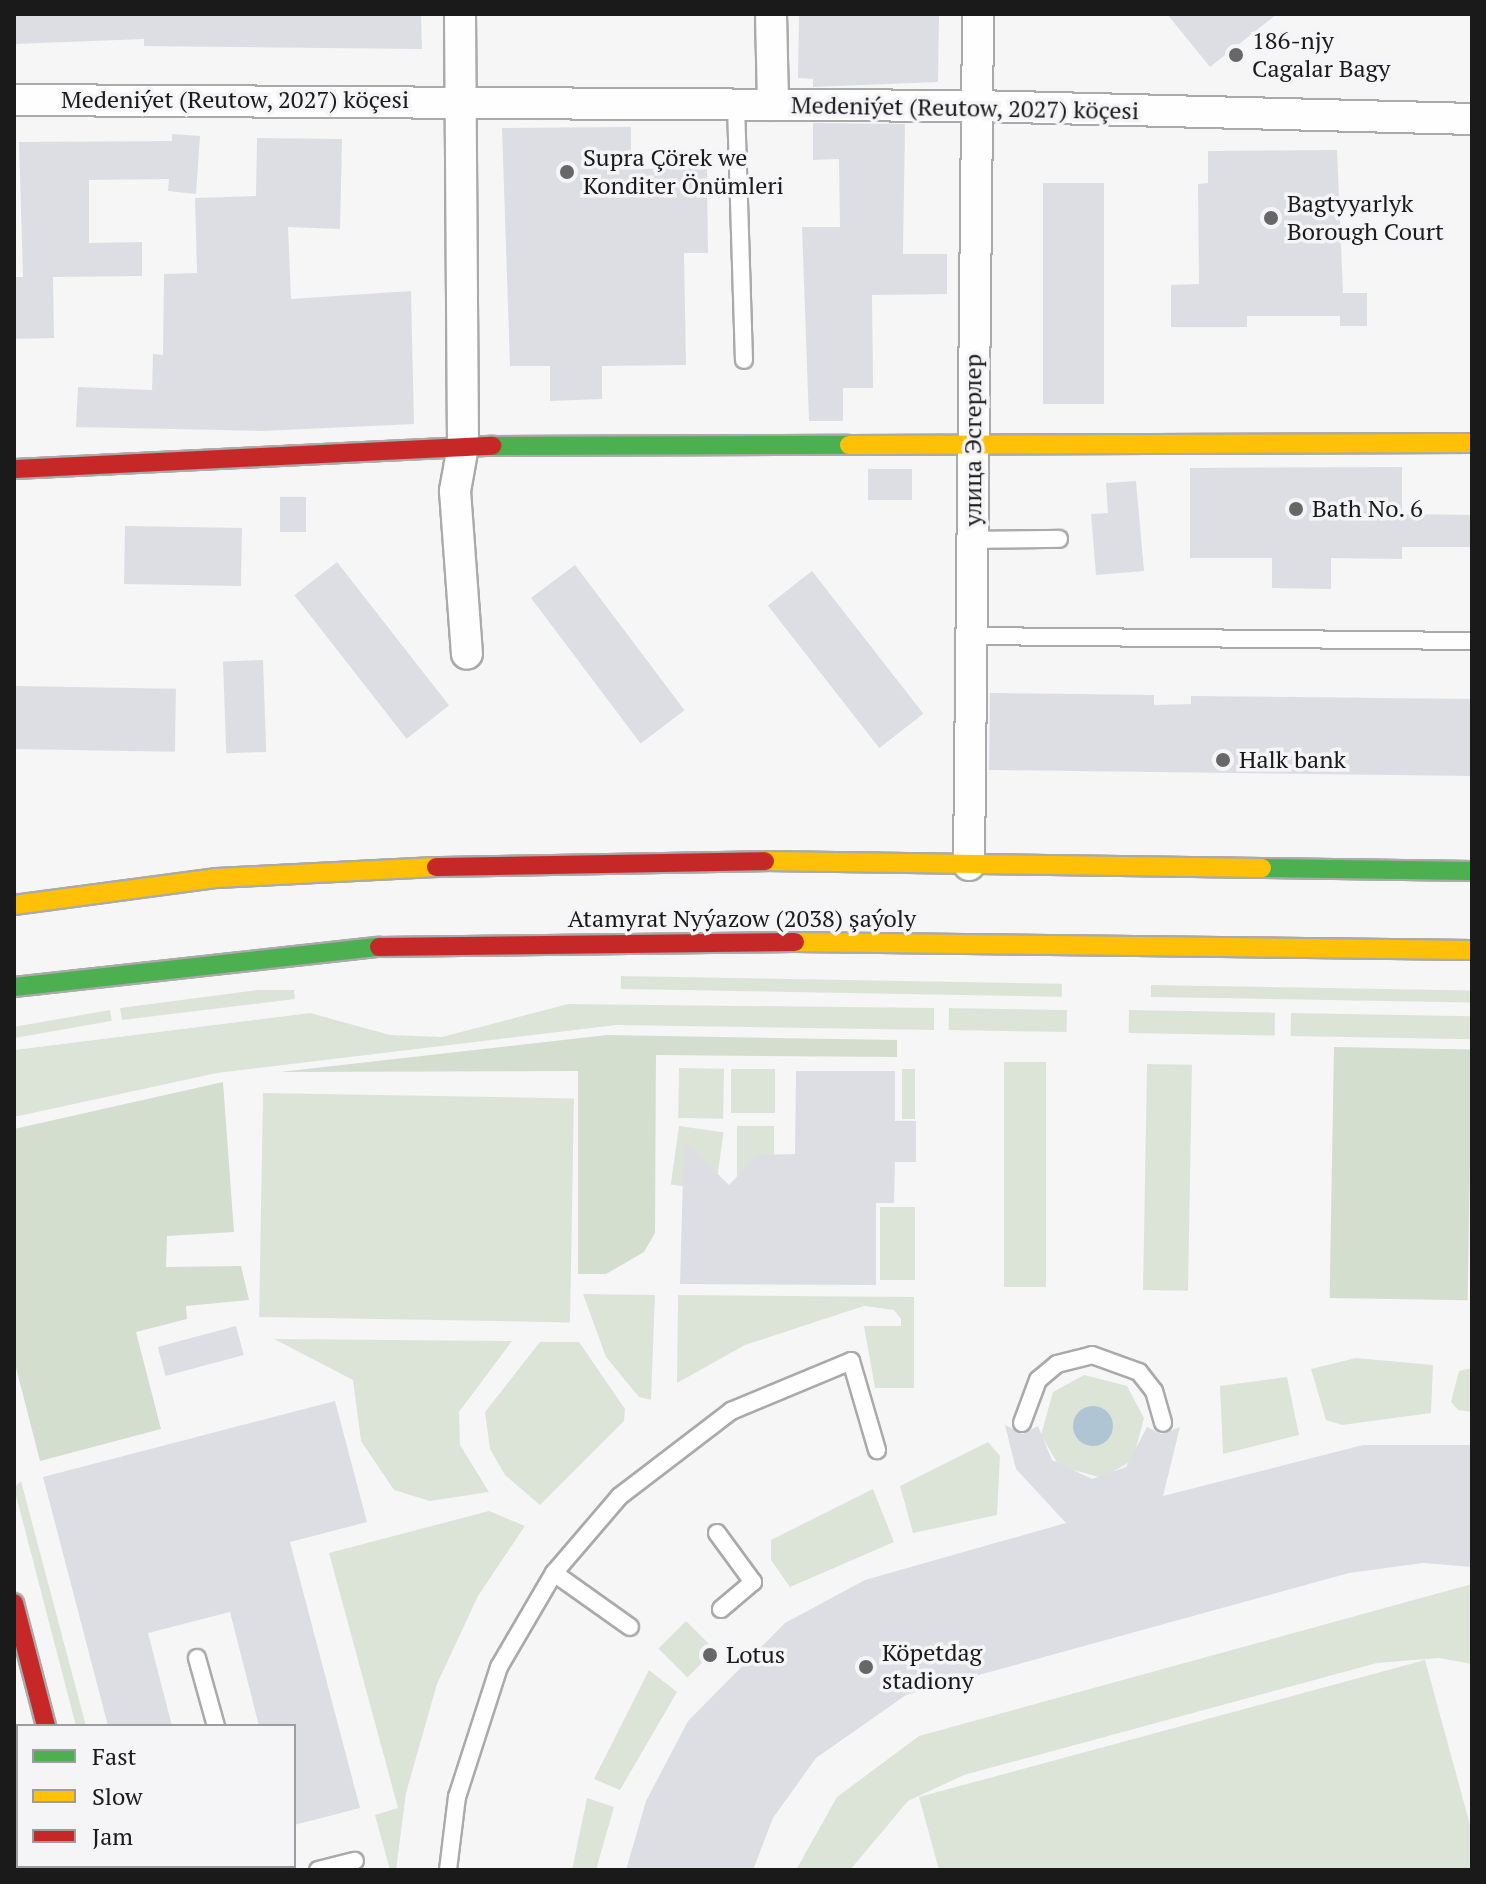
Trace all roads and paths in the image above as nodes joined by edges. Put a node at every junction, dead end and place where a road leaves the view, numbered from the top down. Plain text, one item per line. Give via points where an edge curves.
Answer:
1 (460, 14) edge
2 (771, 14) edge
3 (978, 14) edge
4 (14, 100) edge
5 (457, 101) junction
6 (773, 105) junction
7 (736, 106) junction
8 (976, 106) junction
9 (1472, 119) edge
10 (744, 360) dead end
11 (1472, 443) edge
12 (463, 446) junction
13 (972, 446) junction
14 (14, 469) edge
15 (1059, 539) dead end
16 (972, 540) junction
17 (970, 636) junction
18 (1472, 641) edge
19 (467, 654) dead end
20 (969, 865) junction
21 (1472, 871) edge
22 (14, 905) edge
23 (1472, 950) edge
24 (14, 987) edge
25 (1022, 1423) dead end
26 (1163, 1423) dead end
27 (877, 1450) dead end
28 (717, 1533) dead end
29 (554, 1573) junction
30 (14, 1603) edge
31 (721, 1609) dead end
32 (630, 1627) dead end
33 (197, 1658) dead end
34 (45, 1724) edge
35 (215, 1724) edge
36 (355, 1861) dead end
37 (318, 1870) edge
38 (448, 1870) edge

1 - 5 street
2 - 6 street
3 - 8 street, улица Эсгерлер
4 - 5 street, Medeniýet (Reutow, 2027) köçesi
5 - 7 street, Medeniýet (Reutow, 2027) köçesi
5 - 12 street
6 - 7 street, Medeniýet (Reutow, 2027) köçesi
6 - 8 street, Medeniýet (Reutow, 2027) köçesi
7 - 10 lane
8 - 9 street, Medeniýet (Reutow, 2027) köçesi
8 - 13 street, улица Эсгерлер
11 - 13 main road
12 - 13 main road
12 - 14 main road
12 - 19 street via 455,491
13 - 16 street, улица Эсгерлер
15 - 16 lane
16 - 17 street, улица Эсгерлер
17 - 18 lane
17 - 20 street, улица Эсгерлер
20 - 21 main road
20 - 22 main road via 613,859 397,865 217,878
23 - 24 main road, Atamyrat Nyýazow (2038) şaýoly via 612,940 407,945 233,958
25 - 26 lane via 1038,1380 1069,1359 1092,1355 1139,1372 1160,1402
27 - 29 lane via 851,1361 806,1375 731,1411 668,1453
28 - 31 lane via 753,1582
29 - 32 lane
29 - 38 lane via 483,1709 457,1797
30 - 34 main road
33 - 35 lane
36 - 37 lane

